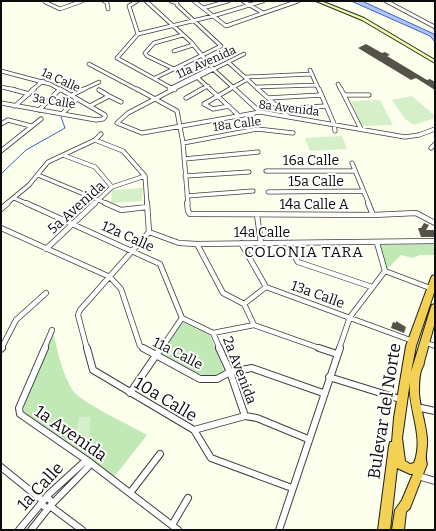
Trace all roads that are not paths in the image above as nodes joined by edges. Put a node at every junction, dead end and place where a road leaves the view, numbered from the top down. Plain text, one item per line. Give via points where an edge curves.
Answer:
1 (75, 1) edge
2 (82, 1) edge
3 (104, 1) edge
4 (137, 1) edge
5 (146, 1) edge
6 (172, 1) edge
7 (194, 1) edge
8 (228, 1) edge
9 (242, 1) edge
10 (263, 1) edge
11 (297, 1) edge
12 (318, 1) edge
13 (325, 1) edge
14 (386, 1) edge
15 (44, 2) dead end
16 (219, 2) edge
17 (250, 5) junction
18 (57, 8) junction
19 (203, 8) junction
20 (108, 10) dead end
21 (263, 13) junction
22 (213, 16) junction
23 (194, 21) junction
24 (173, 26) junction
25 (435, 27) edge
26 (387, 33) junction
27 (138, 34) junction
28 (183, 35) junction
29 (411, 44) junction
30 (193, 45) junction
31 (174, 51) dead end
32 (201, 56) junction
33 (435, 59) edge
34 (435, 62) edge
35 (89, 64) dead end
36 (174, 69) junction
37 (213, 69) junction
38 (1, 71) edge
39 (155, 78) junction
40 (198, 78) junction
41 (247, 78) junction
42 (43, 82) junction
43 (99, 82) dead end
44 (317, 84) junction
45 (338, 84) dead end
46 (208, 86) junction
47 (1, 87) edge
48 (257, 87) junction
49 (233, 88) junction
50 (60, 89) junction
51 (173, 89) junction
52 (99, 90) dead end
53 (29, 94) junction
54 (72, 95) junction
55 (321, 95) junction
56 (344, 95) junction
57 (369, 95) dead end
58 (109, 96) junction
59 (218, 96) junction
60 (186, 98) dead end
61 (268, 98) junction
62 (77, 99) junction
63 (156, 99) junction
64 (121, 102) dead end
65 (1, 104) edge
66 (15, 106) junction
67 (90, 106) junction
68 (228, 106) junction
69 (325, 106) junction
70 (281, 109) junction
71 (39, 110) junction
72 (260, 112) junction
73 (63, 113) junction
74 (238, 115) junction
75 (289, 117) junction
76 (103, 118) joint
77 (41, 119) dead end
78 (117, 123) joint
79 (1, 124) edge
80 (334, 124) junction
81 (31, 126) junction
82 (180, 126) junction
83 (360, 129) junction
84 (435, 129) edge
85 (335, 131) dead end
86 (430, 131) junction
87 (293, 133) dead end
88 (101, 134) dead end
89 (435, 134) edge
90 (95, 140) junction
91 (183, 143) junction
92 (435, 144) edge
93 (431, 148) dead end
94 (1, 151) edge
95 (258, 152) dead end
96 (63, 155) junction
97 (184, 159) junction
98 (352, 163) dead end
99 (266, 171) dead end
100 (355, 171) junction
101 (249, 172) dead end
102 (38, 175) junction
103 (145, 176) junction
104 (185, 176) junction
105 (112, 187) junction
106 (253, 191) dead end
107 (268, 192) dead end
108 (363, 192) junction
109 (187, 196) junction
110 (14, 198) junction
111 (98, 201) junction
112 (147, 207) junction
113 (1, 209) edge
114 (373, 214) junction
115 (257, 215) junction
116 (435, 223) edge
117 (72, 225) junction
118 (1, 228) edge
119 (149, 232) junction
120 (435, 241) edge
121 (261, 243) junction
122 (287, 243) junction
123 (377, 243) junction
124 (197, 244) junction
125 (241, 244) junction
126 (46, 249) junction
127 (132, 252) junction
128 (385, 271) junction
129 (435, 277) edge
130 (110, 278) junction
131 (266, 287) junction
132 (372, 287) junction
133 (430, 288) junction
134 (46, 293) dead end
135 (244, 304) junction
136 (435, 307) edge
137 (350, 317) junction
138 (182, 318) junction
139 (254, 325) junction
140 (52, 330) dead end
141 (213, 333) junction
142 (410, 340) junction
143 (424, 342) junction
144 (435, 346) edge
145 (1, 349) edge
146 (337, 354) junction
147 (155, 355) junction
148 (419, 362) junction
149 (230, 372) junction
150 (329, 377) junction
151 (130, 393) junction
152 (323, 393) junction
153 (400, 399) junction
154 (421, 408) junction
155 (435, 411) edge
156 (245, 416) junction
157 (194, 430) junction
158 (308, 438) junction
159 (160, 454) dead end
160 (88, 461) junction
161 (1, 467) edge
162 (418, 476) junction
163 (435, 481) edge
164 (292, 488) junction
165 (130, 493) junction
166 (188, 498) dead end
167 (43, 501) junction
168 (50, 506) junction
169 (172, 525) junction
170 (19, 530) edge
171 (31, 530) edge
172 (82, 530) edge
173 (178, 530) edge
174 (279, 530) edge
175 (384, 530) edge
176 (398, 530) edge

1 - 18 street
2 - 18 street via 64,9
3 - 20 street
4 - 27 street via 128,6
5 - 24 street
6 - 23 street
7 - 19 street
8 - 16 street
9 - 17 street
10 - 17 street
11 - 21 street
12 - 26 main road via 358,16
13 - 29 main road via 364,17
14 - 25 street
15 - 18 street
16 - 19 street
17 - 21 street
17 - 22 street
19 - 22 street
21 - 22 street via 226,26
22 - 23 street
23 - 24 street
23 - 32 street via 221,46
24 - 27 street
24 - 28 street
26 - 29 main road
26 - 34 main road
27 - 39 street via 117,58
28 - 30 street
28 - 36 street via 154,43 145,53 146,56
29 - 33 main road
30 - 31 street
30 - 32 street
32 - 36 street
32 - 37 street
35 - 63 street
36 - 39 street
37 - 40 street, 11a Avenida
37 - 41 street, 11a Avenida via 228,61
37 - 49 street
37 - 51 street, 11a Avenida
38 - 42 street, 1a Calle
39 - 51 street
40 - 46 street
40 - 51 street, 11a Avenida
41 - 44 street via 311,72
41 - 48 street
41 - 49 street
42 - 50 street, 1a Calle
42 - 53 street
43 - 54 street
44 - 48 street
44 - 55 street
45 - 56 street
46 - 59 street
46 - 60 street
47 - 53 street
48 - 61 street
49 - 59 street
49 - 72 street
50 - 54 street, 1a Calle
50 - 71 street
51 - 63 street, 11a Avenida
52 - 58 street
53 - 66 street
54 - 62 street, 1a Calle
55 - 61 street
55 - 69 street
56 - 57 street
56 - 83 street
58 - 64 street
58 - 67 street
59 - 68 street
59 - 68 street via 204,104 213,109
61 - 70 street
62 - 67 street, 1a Calle
62 - 73 street
63 - 78 street, 11a Avenida via 128,113
63 - 82 street via 177,110
65 - 66 street, 3a Calle
66 - 71 street, 3a Calle
67 - 76 street, 1a Calle via 105,115
68 - 74 street
69 - 70 street
69 - 80 street
70 - 75 street
71 - 73 street, 3a Calle
72 - 74 street, 8a Avenida
72 - 75 street, 8a Avenida
73 - 76 street, 3a Calle via 96,120
74 - 82 street, 8a Avenida
75 - 80 street, 8a Avenida
77 - 81 street
78 - 82 street, 8a Avenida via 142,133
79 - 81 street via 6,120
80 - 83 street, 8a Avenida
80 - 85 street
81 - 94 street
82 - 91 street
83 - 86 street, 8a Avenida via 405,137
84 - 86 street, 8a Avenida
86 - 89 street
87 - 91 street, 18a Calle via 257,129
88 - 90 street
90 - 96 street
90 - 103 street via 123,151
91 - 97 street
92 - 93 street
95 - 97 street
96 - 102 street via 45,164
96 - 105 street via 95,167
97 - 104 street
98 - 100 street
99 - 100 street, 16a Calle
100 - 108 street
101 - 104 street
102 - 110 street
102 - 111 street
103 - 105 street, 5a Avenida
103 - 112 street
104 - 109 street
105 - 111 street, 5a Avenida
106 - 109 street
107 - 108 street, 15a Calle
108 - 114 street
109 - 115 street, 14a Calle A via 190,214
110 - 113 street
110 - 117 street, 12a Calle
111 - 112 street via 121,210
111 - 117 street, 5a Avenida
112 - 119 street
114 - 115 street, 14a Calle A
114 - 116 street, 14a Calle A via 416,213
115 - 121 street
117 - 126 street, 5a Avenida
117 - 127 street, 12a Calle
118 - 126 street, 11a Calle
119 - 124 street, 14a Calle via 179,243
119 - 127 street
120 - 123 street, 14a Calle
121 - 122 street, 14a Calle
121 - 125 street, 14a Calle
122 - 123 street, 14a Calle
122 - 132 street via 298,262
123 - 128 street
124 - 125 street, 14a Calle
124 - 135 street via 223,293
125 - 131 street
126 - 130 street, 11a Calle
127 - 130 street
127 - 138 street, 12a Calle via 161,265
128 - 132 street
128 - 133 street
129 - 133 highway, Bulevar del Norte
129 - 148 highway via 411,346 399,418 398,459 400,464 410,470 417,468 420,463 423,438 414,394
130 - 147 street, 11a Calle via 122,289 140,346
130 - 151 street, 10a Calle via 78,315 93,370
131 - 135 street
131 - 137 street, 13a Calle
132 - 137 street
133 - 142 highway, Bulevar del Norte
134 - 145 street via 16,320
135 - 139 street, 2a Avenida
136 - 143 highway, Bulevar del Norte
137 - 142 street, 13a Calle
137 - 146 street
138 - 141 street
138 - 147 street
139 - 141 street
139 - 146 street
140 - 160 street, 1a Avenida via 18,411
141 - 149 street, 2a Avenida
142 - 153 highway, Bulevar del Norte
143 - 144 street
143 - 148 highway, Bulevar del Norte
146 - 150 street
147 - 149 street, 11a Calle via 200,379 217,378
147 - 151 street
148 - 154 highway, Bulevar del Norte via 418,391
149 - 152 street, 11a Calle via 252,368
149 - 156 street, 2a Avenida
150 - 152 street
150 - 153 street
151 - 157 street, 10a Calle
152 - 158 street
153 - 175 highway, Bulevar del Norte
154 - 155 street
154 - 162 highway, Bulevar del Norte via 428,439
156 - 157 street
156 - 158 street via 257,418
157 - 164 street, 10a Calle via 211,458
158 - 164 street
159 - 165 street
160 - 165 street, 1a Avenida
160 - 167 street, 1a Calle via 83,462
160 - 168 street, 1a Calle via 88,467
161 - 167 street
162 - 163 street
162 - 176 highway, Bulevar del Norte via 401,510
164 - 174 street
165 - 169 street, 1a Avenida
166 - 169 street
167 - 168 street via 43,507
167 - 170 street, 1a Calle
168 - 171 street, 1a Calle
168 - 172 street
169 - 173 street, 1a Avenida

